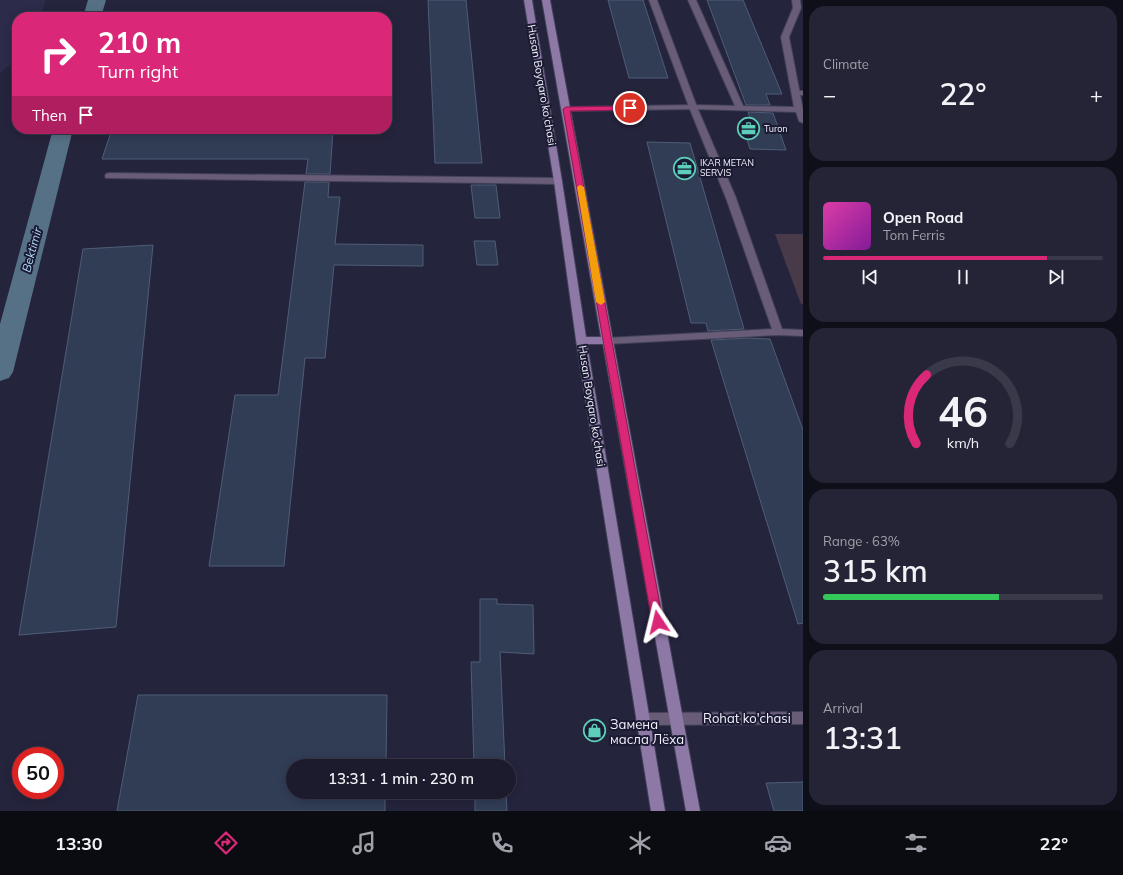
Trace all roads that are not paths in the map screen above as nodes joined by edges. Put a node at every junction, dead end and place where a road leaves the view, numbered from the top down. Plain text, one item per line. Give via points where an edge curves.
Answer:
1 (528, 0) edge
2 (546, 0) edge
3 (654, 0) edge
4 (692, 0) edge
5 (796, 0) edge
6 (799, 93) edge
7 (693, 107) junction
8 (740, 108) junction
9 (566, 109) junction
10 (799, 110) junction
11 (803, 121) edge
12 (109, 176) dead end
13 (558, 181) junction
14 (778, 332) junction
15 (803, 333) edge
16 (581, 340) junction
17 (608, 341) junction
18 (675, 718) junction
19 (803, 718) edge
20 (643, 719) junction
21 (658, 811) edge
22 (693, 811) edge

1 - 13 main road, Husan Boyqaro ko'chasi
2 - 9 main road, Husan Boyqaro ko'chasi
3 - 7 street
4 - 8 street
5 - 6 street via 798,8 785,37
6 - 10 street
7 - 8 street
7 - 9 street
7 - 14 street via 731,198
8 - 10 street
9 - 17 main road, Husan Boyqaro ko'chasi
10 - 11 street
12 - 13 street
13 - 16 main road, Husan Boyqaro ko'chasi
14 - 15 street
14 - 17 street
16 - 17 main road
16 - 20 main road, Husan Boyqaro ko'chasi
17 - 18 main road, Husan Boyqaro ko'chasi
18 - 19 street, Rohat ko'chasi
18 - 20 street, Rohat ko'chasi
18 - 22 main road, Husan Boyqaro ko'chasi
20 - 21 main road, Husan Boyqaro ko'chasi

